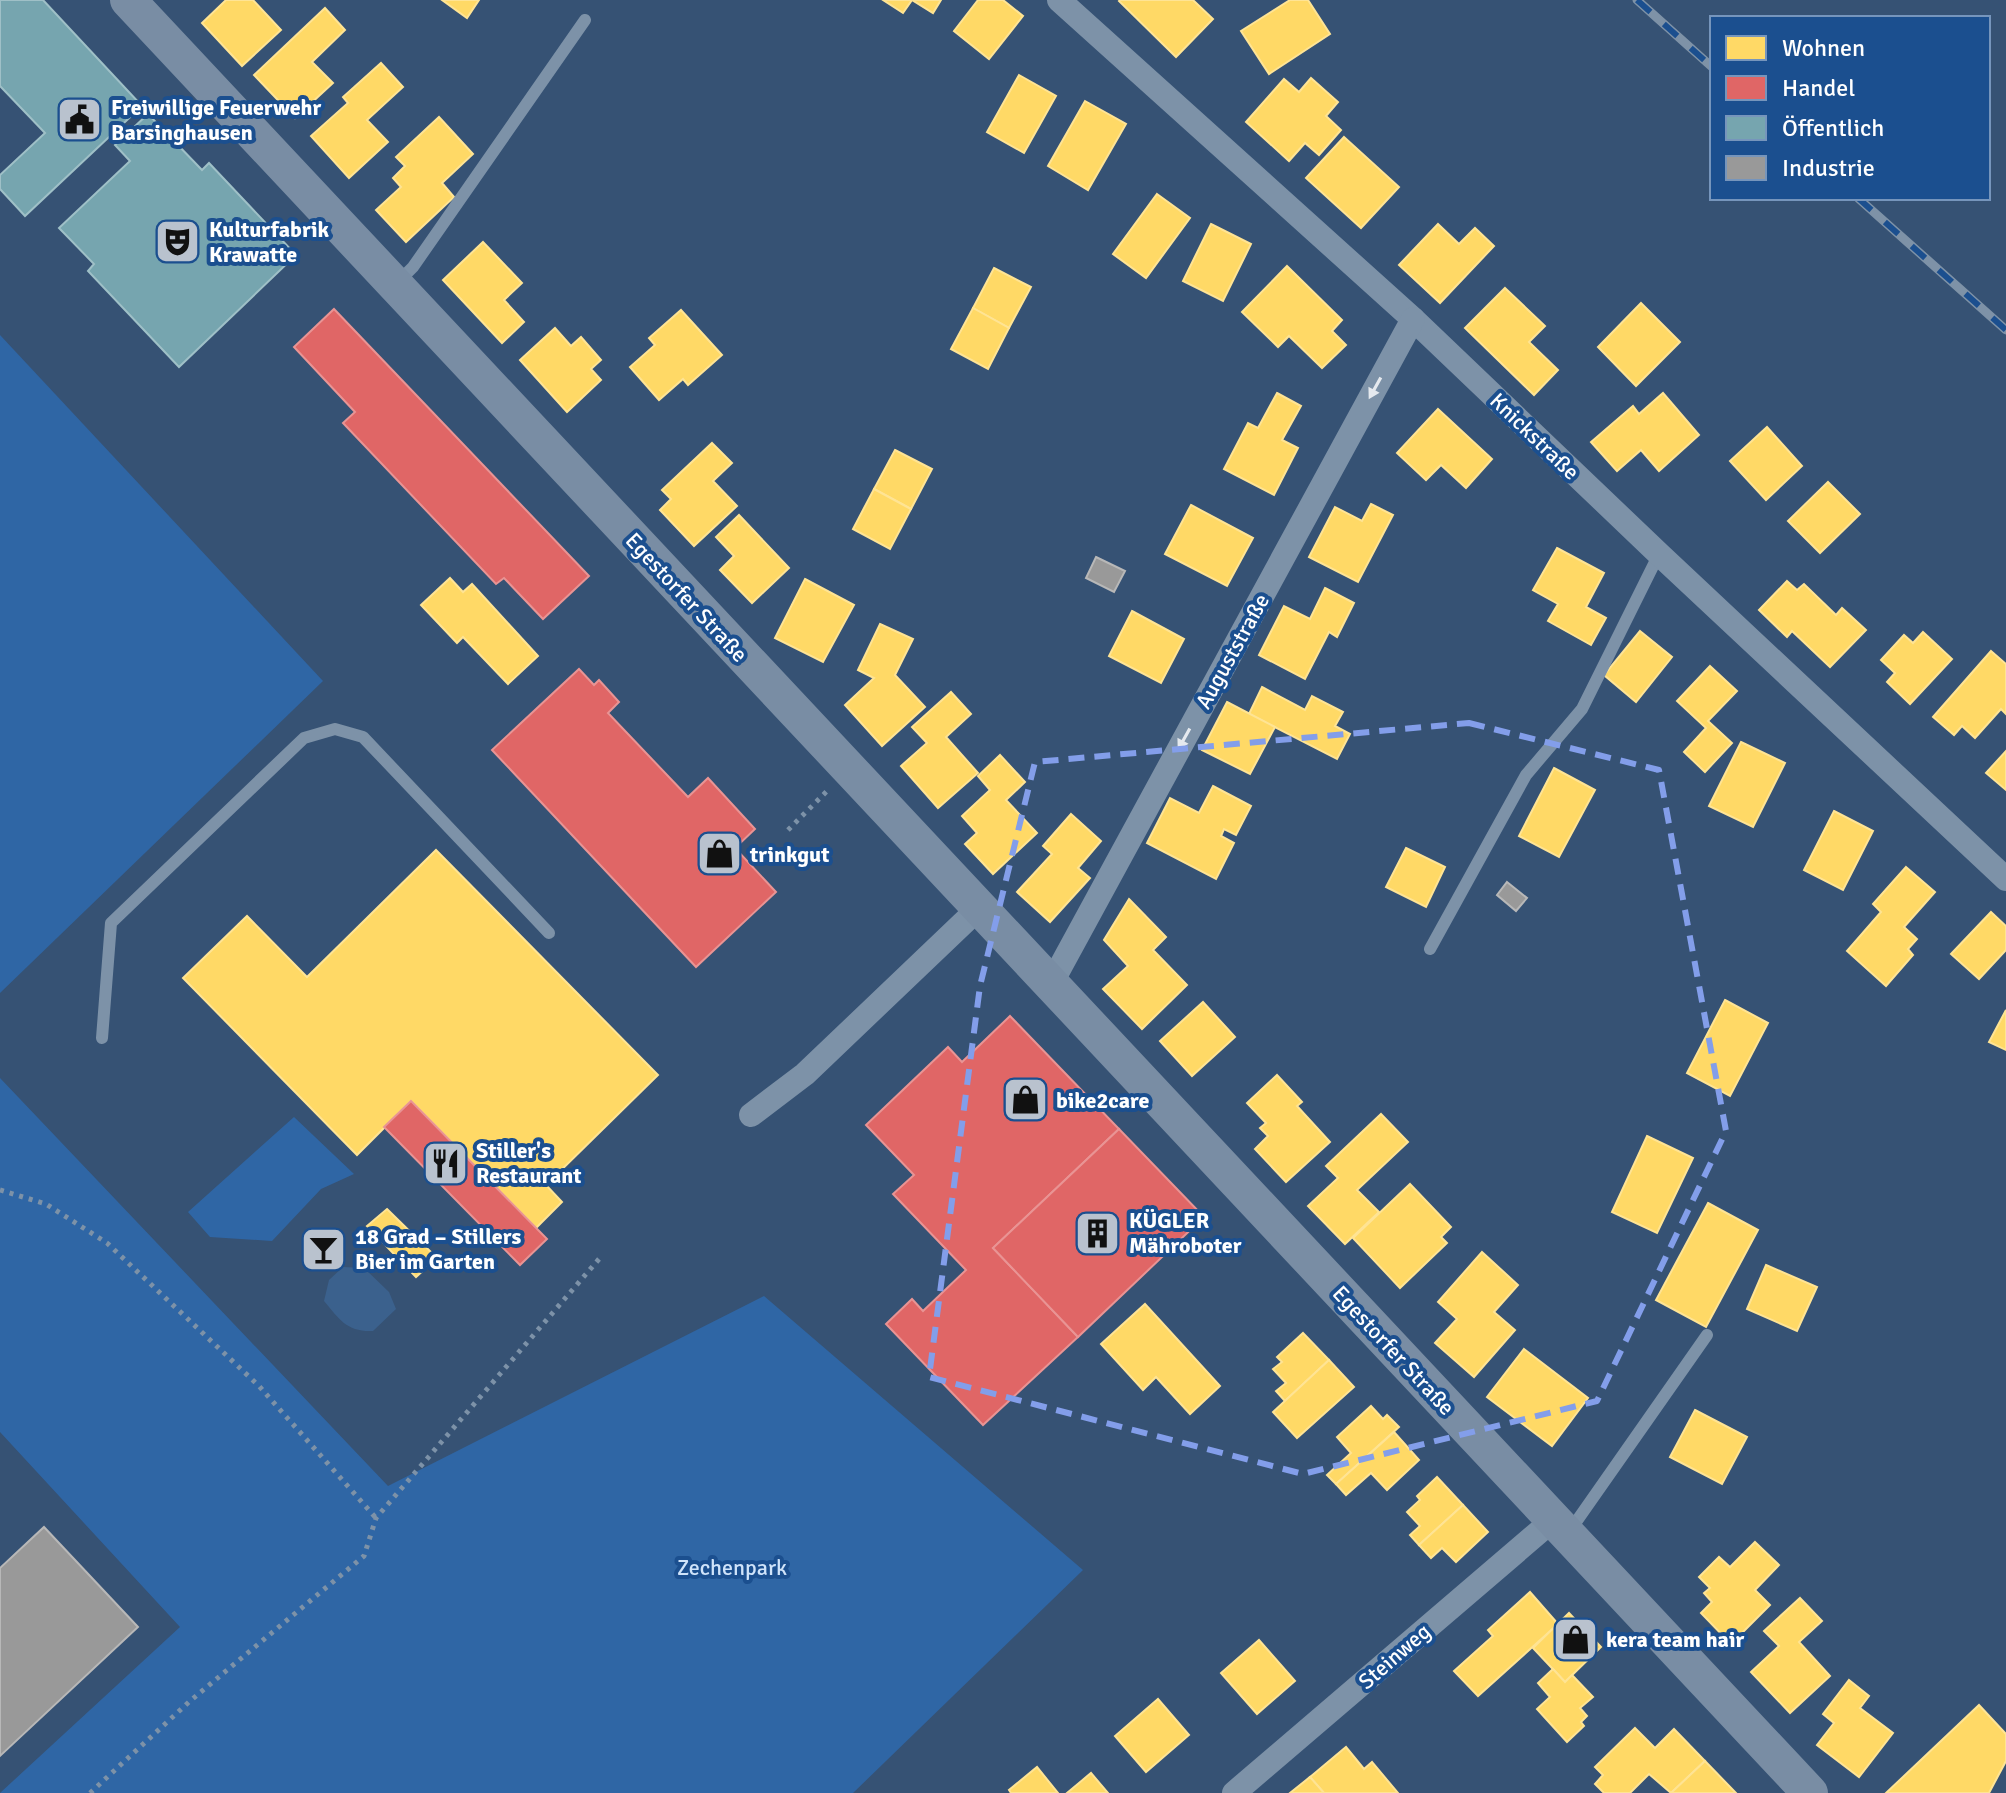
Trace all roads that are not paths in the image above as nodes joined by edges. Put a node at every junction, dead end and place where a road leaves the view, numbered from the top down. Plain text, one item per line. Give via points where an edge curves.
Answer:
1 (128, 0) edge
2 (1059, 0) edge
3 (585, 20) dead end
4 (395, 285) junction
5 (1413, 319) junction
6 (1659, 554) junction
7 (2006, 879) edge
8 (980, 907) junction
9 (549, 933) dead end
10 (1430, 949) dead end
11 (1051, 984) junction
12 (102, 1038) dead end
13 (751, 1115) dead end
14 (1707, 1335) dead end
15 (1560, 1527) junction
16 (1234, 1793) edge
17 (1810, 1793) edge

1 - 4 main road, Egestorfer Straße
2 - 5 street, Knickstraße
3 - 4 lane via 413,267
4 - 8 main road, Egestorfer Straße
5 - 6 street, Knickstraße
5 -> 11 street, Auguststraße
6 - 7 street, Knickstraße
6 - 10 lane via 1582,709 1526,775
8 - 11 main road, Egestorfer Straße
8 - 13 street via 805,1074
9 - 12 lane via 363,737 335,729 304,738 111,923
11 - 15 main road, Egestorfer Straße
14 - 15 lane
15 - 16 street, Steinweg
15 - 17 main road, Egestorfer Straße

